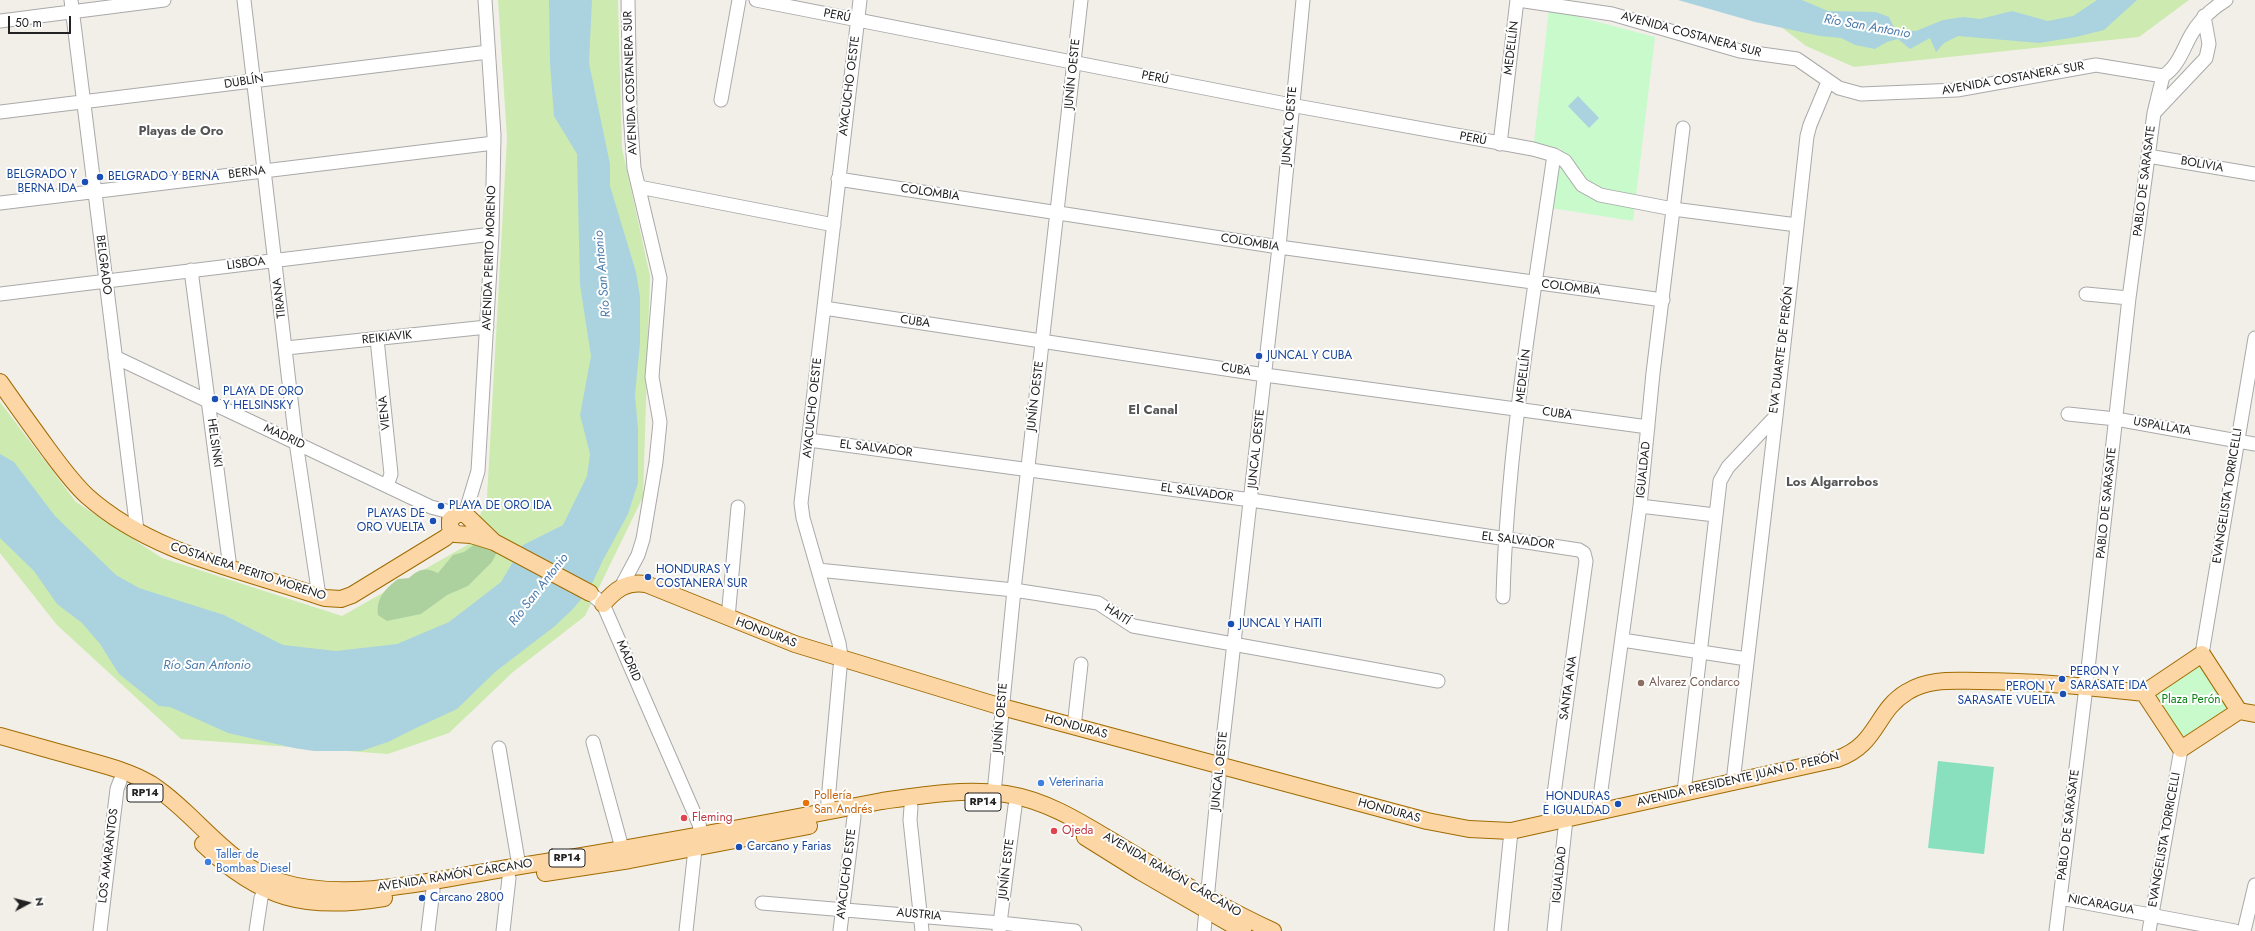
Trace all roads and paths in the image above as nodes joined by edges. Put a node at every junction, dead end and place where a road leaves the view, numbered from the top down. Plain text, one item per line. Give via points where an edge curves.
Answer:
1 (164, 0) edge
2 (244, 0) edge
3 (485, 0) edge
4 (628, 0) edge
5 (739, 0) edge
6 (756, 0) edge
7 (860, 0) edge
8 (1081, 0) edge
9 (1303, 0) edge
10 (1518, 0) edge
11 (2226, 0) edge
12 (72, 6) edge
13 (2204, 16) junction
14 (857, 20) junction
15 (0, 21) edge
16 (488, 52) junction
17 (1074, 62) junction
18 (2163, 76) junction
19 (254, 80) junction
20 (1828, 82) junction
21 (721, 100) dead end
22 (84, 102) junction
23 (1291, 105) junction
24 (0, 112) edge
25 (2154, 113) junction
26 (1683, 128) dead end
27 (494, 143) junction
28 (1500, 144) junction
29 (1554, 155) junction
30 (2148, 156) junction
31 (265, 171) junction
32 (2255, 174) edge
33 (838, 179) junction
34 (639, 187) junction
35 (94, 192) junction
36 (0, 203) edge
37 (1673, 209) junction
38 (1058, 212) junction
39 (834, 225) junction
40 (1798, 225) junction
41 (492, 234) junction
42 (1279, 247) junction
43 (276, 260) junction
44 (191, 270) junction
45 (105, 282) junction
46 (1536, 284) junction
47 (0, 294) edge
48 (2086, 294) dead end
49 (2129, 298) junction
50 (1663, 300) junction
51 (824, 308) junction
52 (487, 327) junction
53 (2255, 338) edge
54 (377, 339) junction
55 (1042, 341) junction
56 (286, 348) junction
57 (115, 357) junction
58 (1265, 375) junction
59 (0, 382) edge
60 (208, 402) junction
61 (1519, 409) junction
62 (2068, 414) dead end
63 (1776, 416) junction
64 (2116, 419) junction
65 (1648, 427) junction
66 (809, 440) junction
67 (2237, 441) junction
68 (296, 442) junction
69 (2255, 444) edge
70 (1028, 469) junction
71 (387, 486) junction
72 (1251, 500) junction
73 (1640, 506) junction
74 (738, 507) dead end
75 (1715, 515) junction
76 (460, 523) junction
77 (137, 530) junction
78 (1505, 540) junction
79 (1584, 552) joint
80 (230, 568) junction
81 (818, 570) junction
82 (621, 587) junction
83 (1014, 590) junction
84 (590, 593) joint
85 (319, 596) junction
86 (1503, 597) dead end
87 (603, 604) junction
88 (728, 618) junction
89 (1622, 640) junction
90 (1234, 644) junction
91 (1700, 652) junction
92 (2202, 654) junction
93 (841, 657) junction
94 (1747, 659) junction
95 (1081, 664) dead end
96 (1438, 681) dead end
97 (2086, 687) junction
98 (2144, 693) junction
99 (1002, 707) junction
100 (2239, 711) junction
101 (2255, 714) edge
102 (1074, 727) junction
103 (0, 736) edge
104 (593, 742) dead end
105 (0, 747) edge
106 (499, 748) dead end
107 (2181, 749) junction
108 (1220, 766) junction
109 (120, 781) junction
110 (1733, 782) junction
111 (994, 792) junction
112 (1684, 792) junction
113 (1015, 806) junction
114 (911, 807) junction
115 (827, 812) junction
116 (1598, 812) junction
117 (854, 817) junction
118 (1566, 819) junction
119 (1550, 823) junction
120 (1511, 831) junction
121 (698, 842) junction
122 (626, 854) junction
123 (514, 872) junction
124 (267, 883) junction
125 (2255, 885) edge
126 (433, 890) junction
127 (2060, 898) junction
128 (762, 903) dead end
129 (1206, 903) junction
130 (843, 909) junction
131 (2152, 914) junction
132 (921, 915) junction
133 (999, 927) edge
134 (100, 931) edge
135 (256, 931) edge
136 (428, 931) edge
137 (503, 931) edge
138 (686, 931) edge
139 (840, 931) edge
140 (922, 931) edge
141 (1075, 931) edge
142 (1204, 931) edge
143 (1243, 931) edge
144 (1272, 931) edge
145 (1502, 931) edge
146 (1554, 931) edge
147 (2056, 931) edge
148 (2149, 931) edge
149 (2235, 931) edge
150 (2244, 931) edge

1 - 12 street
2 - 19 street, TIRANA
3 - 16 street, AVENIDA PERITO MORENO
4 - 34 street, AVENIDA COSTANERA SUR via 630,112 634,168
5 - 21 street
6 - 14 street, PERÚ
7 - 14 street, AYACUCHO OESTE
8 - 17 street, JUNÍN OESTE
9 - 23 street, JUNCAL OESTE
10 - 20 street, AVENIDA COSTANERA SUR via 1612,14 1740,50 1797,59
10 - 28 street, MEDELLÍN
11 - 13 street
12 - 15 street
12 - 22 street, BELGRADO
13 - 18 street via 2191,34 2173,69
13 - 25 street via 2209,44 2206,58
14 - 17 street, PERÚ
14 - 33 street, AYACUCHO OESTE
16 - 19 street, DUBLÍN
16 - 27 street, AVENIDA PERITO MORENO
17 - 23 street, PERÚ
17 - 38 street, JUNÍN OESTE
18 - 20 street, AVENIDA COSTANERA SUR via 2096,65 1971,88 1861,94 1849,92
18 - 25 street, PABLO DE SARASATE
19 - 22 street, DUBLÍN
19 - 31 street, TIRANA
20 - 40 street, EVA DUARTE DE PERÓN via 1810,125
22 - 24 street, DUBLÍN
22 - 35 street, BELGRADO
23 - 28 street, PERÚ
23 - 42 street, JUNCAL OESTE
25 - 30 street, PABLO DE SARASATE
26 - 37 street, IGUALDAD
27 - 31 street, BERNA
27 - 41 street, AVENIDA PERITO MORENO
28 - 29 street, PERÚ
29 - 37 street via 1565,161 1582,185 1600,195
29 - 46 street, MEDELLÍN
30 - 32 street, BOLIVIA
30 - 49 street, PABLO DE SARASATE
31 - 35 street, BERNA
31 - 43 street, TIRANA
33 - 38 street, COLOMBIA
33 - 39 street, AYACUCHO OESTE
34 - 39 street
34 - 82 street, AVENIDA COSTANERA SUR via 660,278 652,377 660,422 643,539 638,555
35 - 36 street, BERNA
35 - 45 street, BELGRADO
37 - 40 street
37 - 50 street, IGUALDAD
38 - 42 street, COLOMBIA
38 - 55 street, JUNÍN OESTE
39 - 51 street, AYACUCHO OESTE
40 - 63 street, EVA DUARTE DE PERÓN
41 - 43 street, LISBOA
41 - 52 street, AVENIDA PERITO MORENO
42 - 46 street, COLOMBIA
42 - 58 street, JUNCAL OESTE
43 - 44 street, LISBOA
43 - 56 street, TIRANA
44 - 45 street, LISBOA
44 - 60 street, HELSINKI
45 - 47 street, LISBOA
45 - 57 street, BELGRADO
46 - 50 street, COLOMBIA
46 - 61 street, MEDELLÍN
48 - 49 street
49 - 64 street, PABLO DE SARASATE
50 - 65 street, IGUALDAD
51 - 55 street, CUBA
51 - 66 street, AYACUCHO OESTE
52 - 54 street, REIKIAVIK
52 - 76 street, AVENIDA PERITO MORENO via 478,477
53 - 67 street, EVANGELISTA TORRICELLI
54 - 56 street, REIKIAVIK
54 - 71 street, VIENA via 391,474
55 - 58 street, CUBA
55 - 70 street, JUNÍN OESTE
56 - 68 street, TIRANA
57 - 60 street, MADRID
57 - 77 street, BELGRADO
58 - 61 street, CUBA
58 - 72 street, JUNCAL OESTE
59 - 77 main road, COSTANERA PERITO MORENO via 81,490 108,512
60 - 68 street, MADRID
60 - 80 street, HELSINKI
61 - 65 street, CUBA
61 - 78 street, MEDELLÍN
62 - 64 street, USPALLATA
63 - 75 street, EVA DUARTE DE PERÓN via 1724,472 1720,481
63 - 94 street
64 - 67 street, USPALLATA
64 - 97 street, PABLO DE SARASATE
65 - 73 street, IGUALDAD
66 - 70 street, EL SALVADOR
66 - 81 street, AYACUCHO OESTE via 801,503 802,518
67 - 69 street, USPALLATA
67 - 92 street, EVANGELISTA TORRICELLI
68 - 71 street, MADRID
68 - 85 street, TIRANA
70 - 72 street, EL SALVADOR
70 - 83 street, JUNÍN OESTE
71 - 76 street, MADRID
72 - 78 street, EL SALVADOR
72 - 90 street, JUNCAL OESTE
73 - 75 street
73 - 89 street, IGUALDAD
74 - 88 street
75 - 91 street, EVA DUARTE DE PERÓN
76 - 84 main road, MADRID
76 - 85 main road, COSTANERA PERITO MORENO via 440,541 352,595 336,600
77 - 80 main road, COSTANERA PERITO MORENO via 176,550
78 - 79 street, EL SALVADOR via 1574,548
78 - 86 street, MEDELLÍN
79 - 119 street, SANTA ANA via 1586,561
80 - 85 main road, COSTANERA PERITO MORENO
81 - 83 street, HAITÍ
81 - 93 street, AYACUCHO OESTE
82 - 87 main road
82 - 88 main road, HONDURAS via 646,584
83 - 90 street, HAITÍ via 1098,603 1134,626
83 - 99 street, JUNÍN OESTE
84 - 87 street, MADRID
87 - 121 street, MADRID via 699,824
88 - 93 main road, HONDURAS via 795,644
89 - 91 street
89 - 116 street, IGUALDAD
90 - 96 street, HAITÍ
90 - 108 street, JUNCAL OESTE
91 - 94 street
91 - 112 street, EVA DUARTE DE PERÓN
92 - 98 main road
92 - 100 main road
93 - 99 main road, HONDURAS
93 - 115 street, AYACUCHO OESTE
94 - 110 street
95 - 102 street
97 - 98 main road, AVENIDA PRESIDENTE JUAN D. PERÓN
97 - 110 main road, AVENIDA PRESIDENTE JUAN D. PERÓN via 2025,681 1931,682 1901,696 1893,703 1868,740 1849,755
97 - 127 street, PABLO DE SARASATE
98 - 107 main road
99 - 102 main road, HONDURAS
99 - 111 street, JUNÍN OESTE
100 - 101 main road
100 - 107 main road
102 - 108 main road, HONDURAS
103 - 124 main road, AVENIDA RAMÓN CÁRCANO / RP14 via 109,766 141,778 172,800
104 - 122 street
105 - 109 main road, AVENIDA RAMÓN CÁRCANO / RP14
106 - 123 street
107 - 131 street, EVANGELISTA TORRICELLI
108 - 120 main road, HONDURAS via 1427,821 1469,829
108 - 129 street, JUNCAL OESTE
109 - 124 main road, AVENIDA RAMÓN CÁRCANO / RP14 via 156,801 234,872
109 - 134 street, LOS AMARANTOS
110 - 112 main road, AVENIDA PRESIDENTE JUAN D. PERÓN
111 - 115 main road, AVENIDA RAMÓN CÁRCANO / RP14 via 927,794
111 - 129 main road, AVENIDA RAMÓN CÁRCANO / RP14 via 1027,799 1066,814
112 - 116 main road, AVENIDA PRESIDENTE JUAN D. PERÓN
113 - 114 main road, AVENIDA RAMÓN CÁRCANO / RP14 via 972,802
113 - 129 main road, AVENIDA RAMÓN CÁRCANO / RP14 via 1064,825 1141,872 1158,876 1200,899 1205,899
113 - 133 street, JUNÍN ESTE
114 - 117 main road, AVENIDA RAMÓN CÁRCANO / RP14
114 - 132 street via 910,820
115 - 121 main road, AVENIDA RAMÓN CÁRCANO / RP14 via 740,827
116 - 118 main road, AVENIDA PRESIDENTE JUAN D. PERÓN
117 - 121 main road, AVENIDA RAMÓN CÁRCANO / RP14
117 - 130 street, AYACUCHO ESTE
118 - 119 main road, HONDURAS
118 - 146 street, IGUALDAD
119 - 120 main road, HONDURAS
120 - 145 street
121 - 122 main road, AVENIDA RAMÓN CÁRCANO / RP14
121 - 138 street
122 - 123 main road, AVENIDA RAMÓN CÁRCANO / RP14
123 - 124 main road, AVENIDA RAMÓN CÁRCANO / RP14 via 362,890 333,891
123 - 126 main road, AVENIDA RAMÓN CÁRCANO / RP14
123 - 137 street
124 - 126 main road, AVENIDA RAMÓN CÁRCANO / RP14 via 307,902 338,904
124 - 135 street
125 - 150 street
126 - 136 street
127 - 131 street, NICARAGUA
127 - 147 street, PABLO DE SARASATE
128 - 130 street, AUSTRIA
129 - 142 street, JUNCAL OESTE
129 - 143 main road, AVENIDA RAMÓN CÁRCANO / RP14
129 - 144 main road, AVENIDA RAMÓN CÁRCANO / RP14
130 - 132 street, AUSTRIA
130 - 139 street, AYACUCHO ESTE
131 - 148 street, EVANGELISTA TORRICELLI
131 - 149 street, NICARAGUA
132 - 133 street, AUSTRIA
132 - 140 street
133 - 141 street, AUSTRIA

